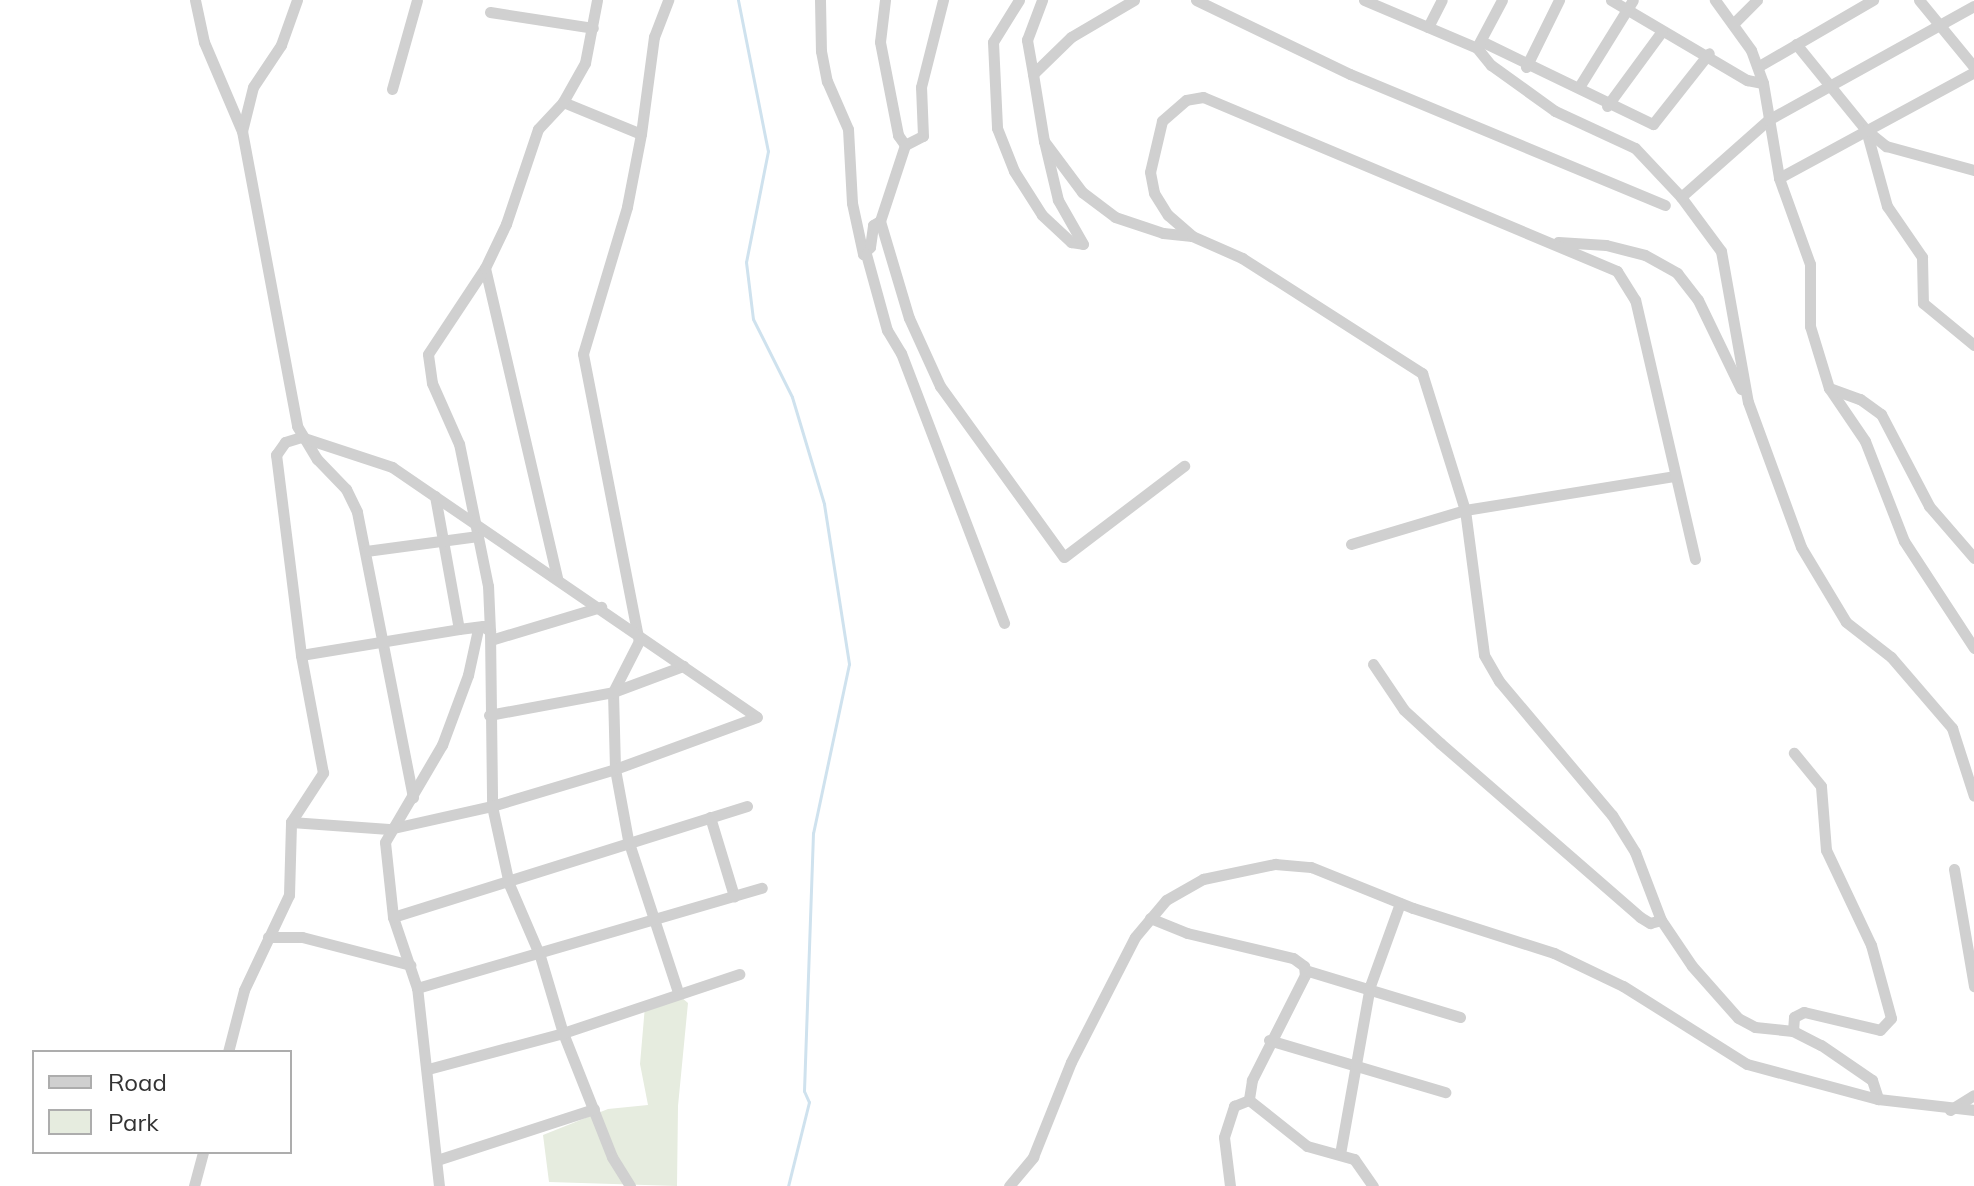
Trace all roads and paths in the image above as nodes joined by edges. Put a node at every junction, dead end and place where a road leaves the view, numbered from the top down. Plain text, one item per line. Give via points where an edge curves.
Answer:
1 (195, 0) edge
2 (297, 0) edge
3 (417, 0) edge
4 (597, 0) edge
5 (668, 0) edge
6 (820, 0) edge
7 (885, 0) edge
8 (943, 0) edge
9 (1019, 0) edge
10 (1042, 0) edge
11 (1134, 0) edge
12 (1196, 0) edge
13 (1364, 0) edge
14 (1442, 0) edge
15 (1502, 0) edge
16 (1559, 0) edge
17 (1611, 0) edge
18 (1715, 0) edge
19 (1757, 0) edge
20 (1873, 0) edge
21 (1919, 0) edge
22 (1380, 3) edge
23 (1630, 5) edge
24 (1974, 6) edge
25 (490, 12) dead end
26 (1733, 24) junction
27 (1940, 26) junction
28 (1428, 27) junction
29 (593, 28) junction
30 (1662, 31) junction
31 (1479, 44) junction
32 (1796, 44) junction
33 (1709, 53) junction
34 (1759, 66) junction
35 (1526, 67) junction
36 (1974, 70) edge
37 (1033, 74) junction
38 (1763, 83) junction
39 (1579, 87) junction
40 (1835, 87) junction
41 (392, 89) dead end
42 (563, 102) junction
43 (1607, 106) junction
44 (1768, 120) junction
45 (1866, 130) junction
46 (242, 131) junction
47 (641, 134) junction
48 (1044, 141) junction
49 (905, 145) junction
50 (1974, 170) edge
51 (1779, 178) junction
52 (1681, 197) junction
53 (1665, 205) dead end
54 (880, 221) junction
55 (1192, 236) junction
56 (1553, 243) junction
57 (866, 254) junction
58 (485, 268) junction
59 (1974, 345) edge
60 (1829, 388) junction
61 (1748, 402) junction
62 (301, 437) junction
63 (1184, 466) dead end
64 (1675, 476) junction
65 (435, 496) junction
66 (1465, 510) junction
67 (475, 522) junction
68 (478, 536) junction
69 (447, 542) junction
70 (1351, 544) dead end
71 (366, 551) junction
72 (1974, 558) edge
73 (1695, 559) dead end
74 (557, 578) junction
75 (601, 607) junction
76 (1004, 623) dead end
77 (459, 629) junction
78 (478, 629) junction
79 (492, 635) junction
80 (381, 639) junction
81 (639, 641) junction
82 (1974, 648) edge
83 (301, 655) junction
84 (1373, 664) dead end
85 (683, 666) junction
86 (613, 692) junction
87 (489, 715) junction
88 (1794, 753) dead end
89 (615, 769) junction
90 (1974, 796) edge
91 (413, 798) junction
92 (492, 806) junction
93 (747, 806) dead end
94 (710, 817) junction
95 (291, 822) junction
96 (389, 829) junction
97 (628, 840) junction
98 (1954, 869) dead end
99 (509, 884) junction
100 (762, 888) dead end
101 (734, 896) junction
102 (1400, 903) junction
103 (393, 917) junction
104 (657, 918) junction
105 (1150, 918) junction
106 (1661, 920) junction
107 (268, 937) junction
108 (540, 956) junction
109 (410, 965) junction
110 (1305, 970) junction
111 (739, 974) dead end
112 (1370, 986) junction
113 (1974, 986) edge
114 (417, 988) junction
115 (678, 992) junction
116 (1460, 1017) dead end
117 (1793, 1031) junction
118 (563, 1033) junction
119 (1269, 1040) junction
120 (229, 1050) edge
121 (1352, 1065) junction
122 (428, 1069) junction
123 (1445, 1092) dead end
124 (1974, 1095) edge
125 (1878, 1099) junction
126 (1249, 1100) junction
127 (594, 1109) junction
128 (1949, 1110) junction
129 (1974, 1110) edge
130 (202, 1154) edge
131 (1340, 1154) junction
132 (437, 1160) junction
133 (194, 1186) edge
134 (439, 1186) edge
135 (630, 1186) edge
136 (1009, 1186) edge
137 (1230, 1186) edge
138 (1373, 1186) edge

1 - 46 street via 204,42
2 - 46 street via 281,45 253,87
3 - 41 street
4 - 29 street
5 - 47 street via 654,37
6 - 57 street via 821,51 827,81 848,129 852,203 860,250
7 - 49 street via 880,42 898,135
8 - 49 street via 921,87 923,136
9 - 48 street via 993,42 997,128 1014,171 1042,215 1071,242 1083,244 1058,200
10 - 37 street via 1027,40
11 - 37 street via 1071,37
12 - 53 street via 1350,74
13 - 22 street
14 - 28 street
15 - 31 street
16 - 35 street
17 - 23 street
18 - 26 street
19 - 26 street
20 - 32 street
21 - 27 street
22 - 28 street
23 - 30 street
23 - 39 street
24 - 27 street
25 - 29 street
26 - 34 street
27 - 36 street
27 - 40 street
28 - 31 street
29 - 42 street via 585,63
30 - 33 street
30 - 43 street
31 - 35 street
31 - 52 street via 1491,65 1555,111 1635,148
32 - 34 street
32 - 40 street
33 - 38 street via 1747,80
33 - 43 street via 1653,124
34 - 38 street
35 - 39 street
36 - 45 street
37 - 48 street
38 - 44 street
39 - 43 street
40 - 44 street
40 - 45 street
42 - 47 street
42 - 58 street via 538,129
44 - 51 street
44 - 52 street
45 - 50 street via 1905,154
45 - 51 street
45 - 59 street via 1887,206 1922,257 1923,303
46 - 62 street
47 - 81 street via 627,207 583,354
48 - 55 street via 1082,192 1115,217 1163,233
49 - 54 street
51 - 60 street via 1810,264 1810,326
52 - 61 street via 1721,251
54 - 57 street via 873,225
54 - 63 street via 909,318 940,386 1064,557
55 - 56 street via 1168,215 1154,193 1150,172 1162,121 1194,97
55 - 66 street via 1242,258 1412,363 1426,384
56 - 61 street via 1619,249 1655,259 1677,273 1698,300
56 - 64 street via 1617,271 1627,283
57 - 76 street via 887,330 901,353
58 - 67 street via 435,342 426,366 459,444
58 - 74 street
60 - 72 street via 1860,399 1881,414 1929,506
60 - 82 street via 1865,441 1904,541
61 - 90 street via 1801,547 1831,601 1846,622 1905,671 1952,728
62 - 65 street via 392,467
62 - 71 street via 353,499
62 - 83 street via 285,442 276,455
64 - 66 street
64 - 73 street
65 - 67 street
65 - 69 street
66 - 70 street
66 - 106 street via 1484,655 1612,815 1635,852
67 - 68 street
67 - 74 street
68 - 69 street
68 - 79 street
69 - 71 street
69 - 77 street
71 - 80 street
74 - 75 street
75 - 79 street
75 - 81 street
77 - 78 street
77 - 80 street
78 - 79 street
78 - 91 street via 454,715
79 - 87 street
80 - 83 street
80 - 91 street
81 - 85 street
81 - 86 street
83 - 95 street via 323,773
84 - 106 street via 1404,710 1440,743 1640,917 1650,923
85 - 86 street
85 - 89 street via 757,717
86 - 87 street
86 - 89 street
87 - 92 street
88 - 117 street via 1821,786 1826,850 1878,963 1891,1018 1880,1030 1804,1012 1794,1017
89 - 92 street
89 - 97 street
91 - 96 street
92 - 96 street
92 - 99 street
93 - 94 street
94 - 97 street
94 - 101 street
95 - 96 street
95 - 107 street via 289,895
96 - 103 street via 384,864
97 - 99 street
97 - 104 street
98 - 113 street
99 - 103 street
99 - 108 street
100 - 101 street
101 - 104 street
102 - 105 street via 1311,867 1275,864 1203,879 1166,900
102 - 112 street
102 - 125 street via 1554,953 1623,986 1735,1059
103 - 109 street
104 - 108 street
104 - 115 street
105 - 110 street via 1187,933 1293,958
105 - 136 street via 1109,983 1033,1157
106 - 117 street via 1708,988 1738,1018 1755,1027
107 - 109 street via 302,937
107 - 120 street via 244,990
108 - 114 street
108 - 118 street
109 - 114 street
110 - 112 street
110 - 119 street
111 - 115 street
112 - 116 street
112 - 121 street
114 - 122 street
115 - 118 street
117 - 125 street via 1872,1080
118 - 122 street
118 - 127 street
119 - 121 street
119 - 126 street
121 - 123 street
121 - 131 street
122 - 132 street
124 - 128 street
125 - 128 street
126 - 131 street via 1307,1146
126 - 137 street via 1234,1106 1224,1137
127 - 132 street
127 - 135 street
128 - 129 street
130 - 133 street
131 - 138 street via 1354,1159
132 - 134 street

